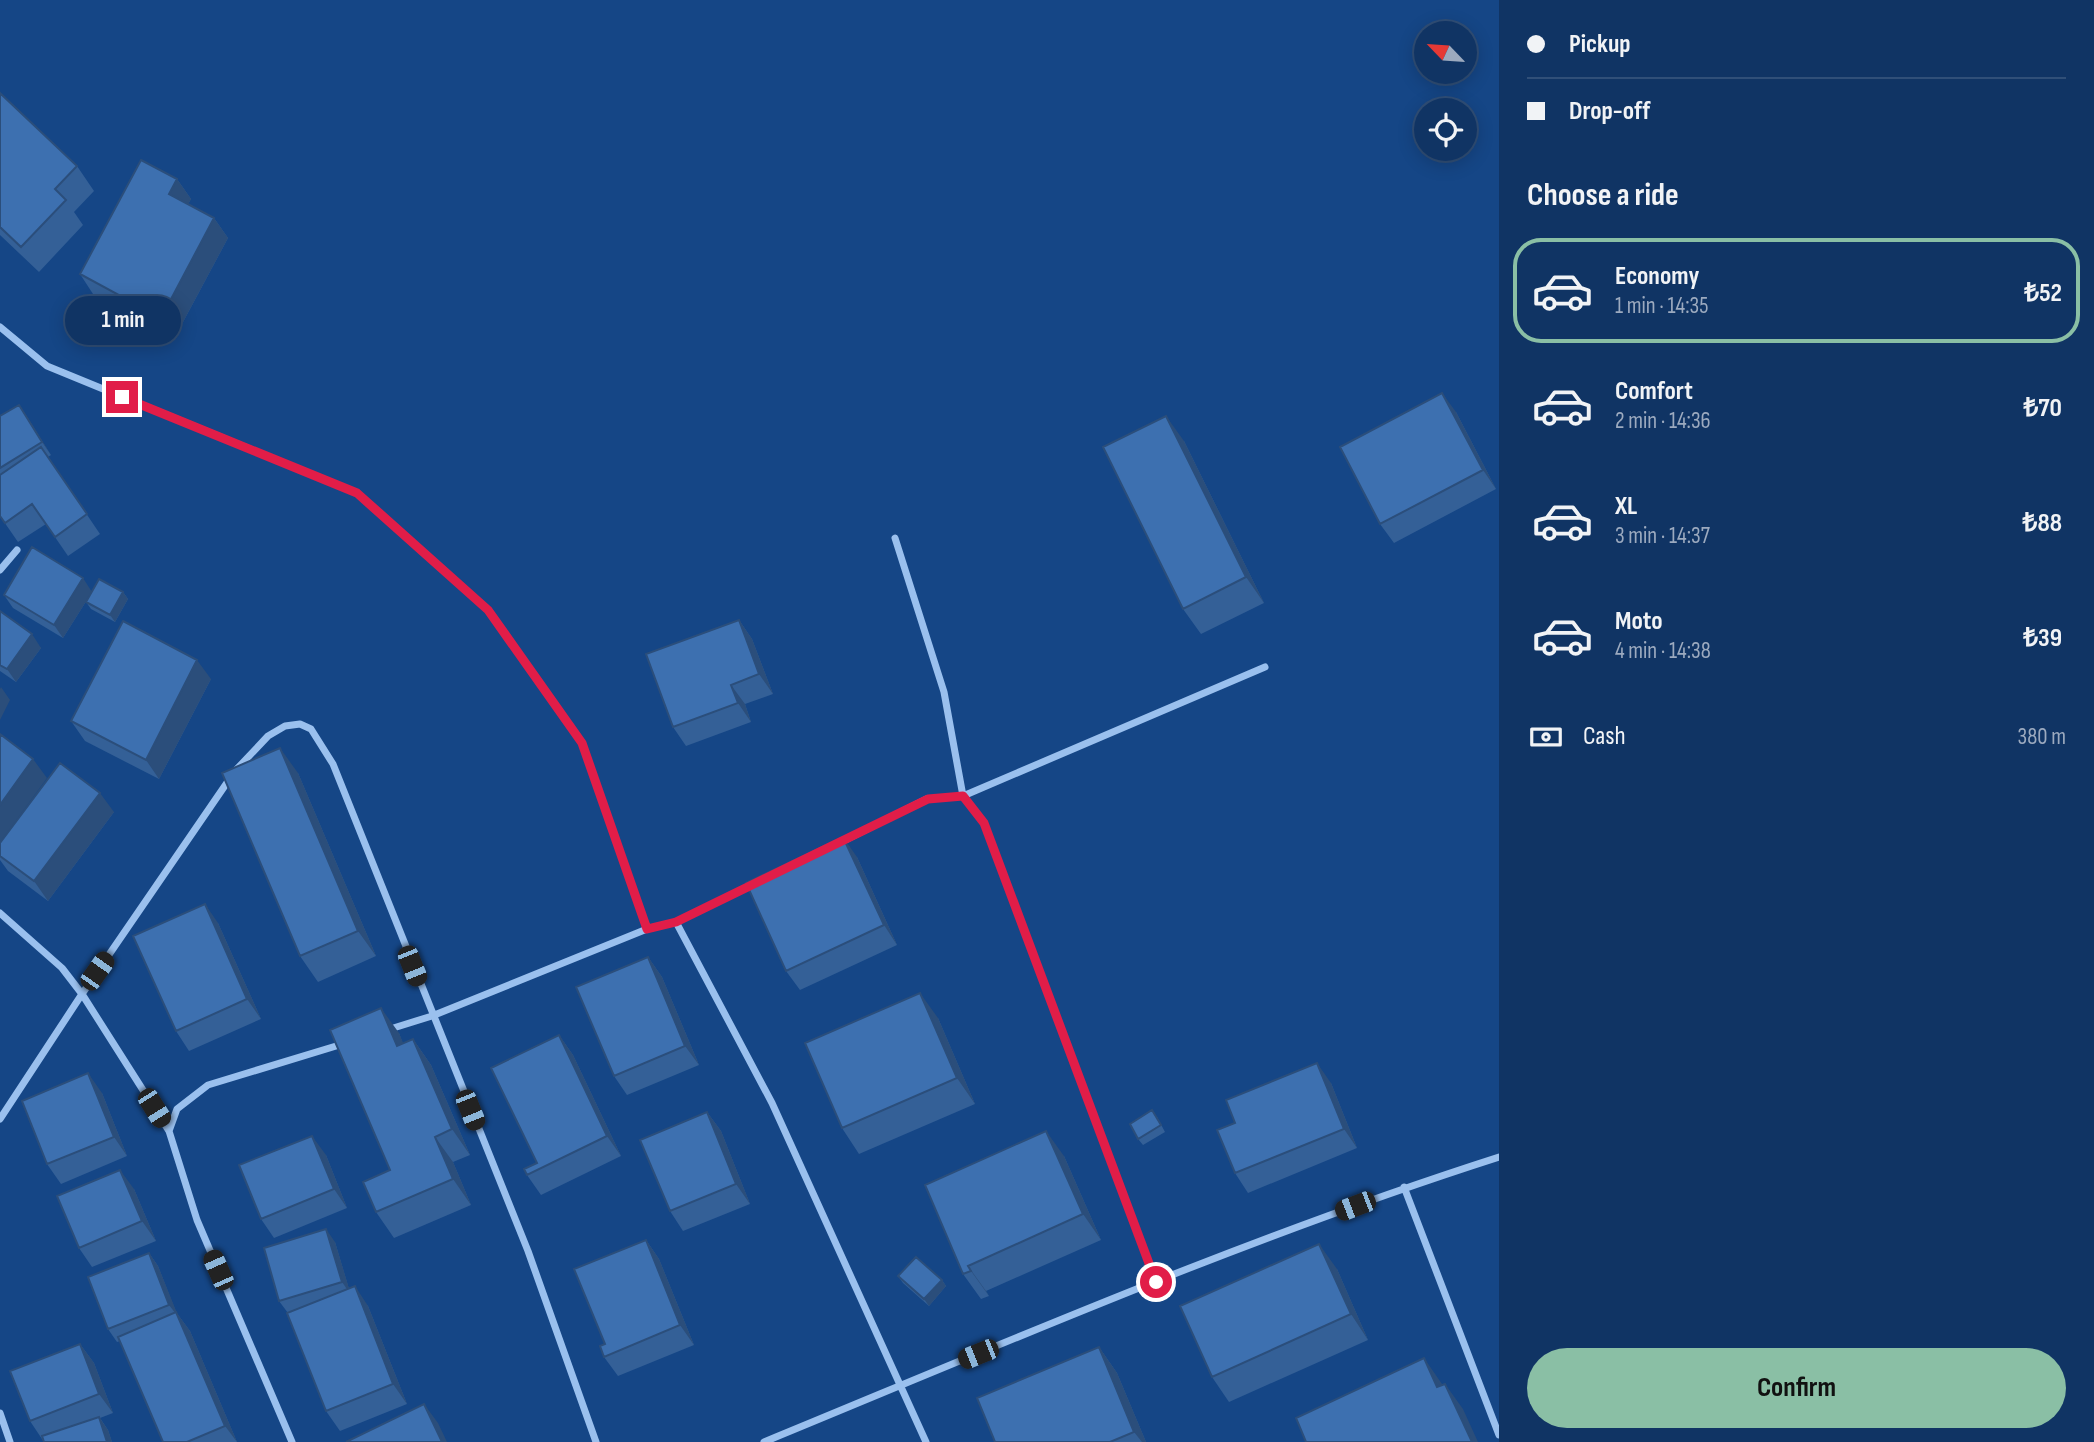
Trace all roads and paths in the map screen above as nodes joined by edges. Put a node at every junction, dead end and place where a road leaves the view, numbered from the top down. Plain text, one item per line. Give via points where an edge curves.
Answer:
1 (0, 327) edge
2 (895, 538) dead end
3 (17, 550) dead end
4 (0, 570) edge
5 (1265, 667) dead end
6 (963, 796) junction
7 (827, 849) edge
8 (764, 879) edge
9 (0, 913) edge
10 (676, 922) junction
11 (647, 929) junction
12 (82, 993) junction
13 (432, 1016) junction
14 (379, 1032) edge
15 (353, 1040) edge
16 (0, 1119) edge
17 (169, 1131) junction
18 (1499, 1157) edge
19 (1404, 1188) junction
20 (1156, 1282) junction
21 (902, 1385) junction
22 (0, 1413) edge
23 (1499, 1436) edge
24 (10, 1442) edge
25 (292, 1442) edge
26 (596, 1442) edge
27 (764, 1442) edge
28 (926, 1442) edge

1 - 11 street via 47,366 357,493 488,610 582,743
2 - 6 street via 944,692
3 - 4 street
5 - 6 street
6 - 7 street via 928,799
6 - 20 street via 984,823
8 - 10 street
9 - 12 street via 62,968
10 - 11 street
10 - 21 street via 772,1103
11 - 13 street
12 - 13 street via 235,771 268,736 300,724 311,729 333,764
12 - 16 street
12 - 17 street
13 - 14 street
13 - 26 street via 528,1251
15 - 17 street via 208,1085 177,1110
17 - 25 street via 197,1220
18 - 19 street
19 - 20 street
19 - 23 street
20 - 21 street
21 - 27 street
21 - 28 street
22 - 24 street

